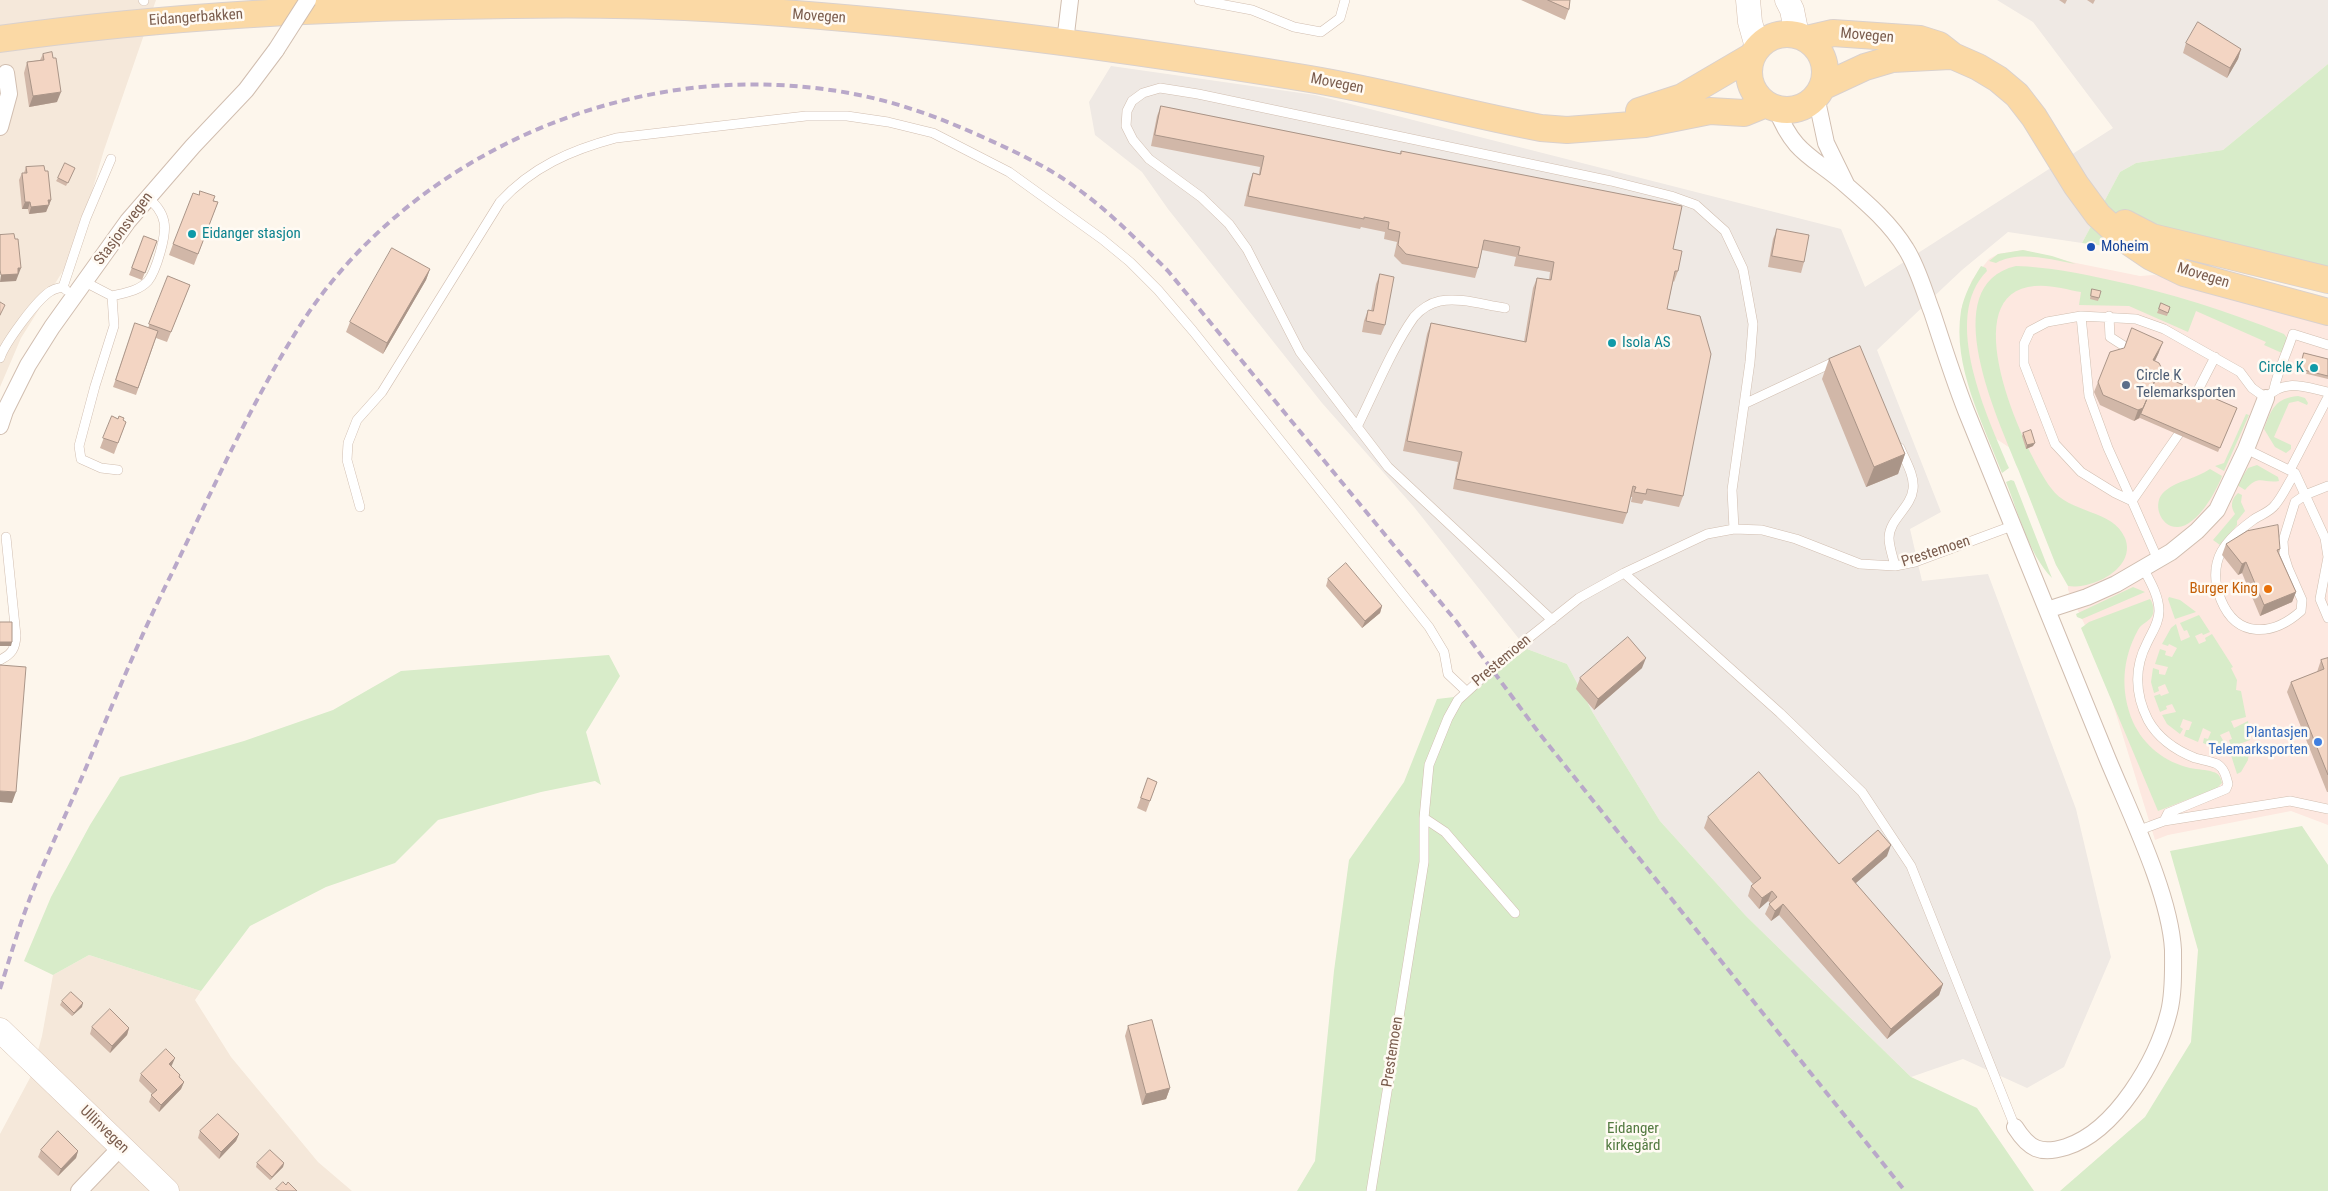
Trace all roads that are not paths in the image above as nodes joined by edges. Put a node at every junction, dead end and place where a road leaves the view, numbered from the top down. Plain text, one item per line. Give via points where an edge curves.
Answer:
1 (308, 0) edge
2 (1070, 0) edge
3 (1199, 0) edge
4 (1345, 0) edge
5 (1748, 0) edge
6 (1787, 0) edge
7 (392, 7) joint
8 (1802, 37) junction
9 (0, 38) edge
10 (1065, 42) junction
11 (1754, 52) junction
12 (1953, 56) junction
13 (6, 73) dead end
14 (1819, 92) junction
15 (1771, 106) junction
16 (1606, 126) junction
17 (0, 127) edge
18 (111, 159) dead end
19 (2076, 185) junction
20 (1847, 186) junction
21 (147, 197) junction
22 (2327, 277) edge
23 (85, 282) junction
24 (68, 292) junction
25 (112, 296) junction
26 (2328, 307) edge
27 (1505, 308) dead end
28 (2328, 312) edge
29 (2081, 316) junction
30 (2108, 316) junction
31 (2328, 345) edge
32 (2124, 346) edge
33 (2215, 357) junction
34 (0, 358) edge
35 (1847, 358) edge
36 (2328, 392) edge
37 (2196, 394) edge
38 (2270, 394) junction
39 (2328, 397) edge
40 (1744, 404) junction
41 (0, 426) edge
42 (1357, 427) junction
43 (2178, 435) edge
44 (1897, 440) edge
45 (2246, 449) junction
46 (118, 470) dead end
47 (2292, 471) junction
48 (2328, 486) edge
49 (2305, 495) junction
50 (2132, 501) junction
51 (360, 507) dead end
52 (2012, 526) junction
53 (1734, 529) junction
54 (6, 537) dead end
55 (2326, 538) edge
56 (2158, 560) junction
57 (1894, 566) junction
58 (2143, 568) junction
59 (1624, 572) junction
60 (2047, 610) junction
61 (2328, 618) edge
62 (1552, 620) junction
63 (0, 660) edge
64 (1466, 691) junction
65 (2328, 808) edge
66 (1424, 818) junction
67 (2164, 821) junction
68 (2137, 831) junction
69 (1514, 913) dead end
70 (0, 1030) edge
71 (2015, 1127) joint
72 (122, 1146) junction
73 (79, 1191) edge
74 (167, 1191) edge
75 (1371, 1191) edge

1 - 21 street, Stasjonsvegen, bridge via 246,90
2 - 10 street
3 - 4 lane via 1252,10 1321,32 1340,18
5 - 11 main road
6 - 8 main road
7 - 9 main road, Eidangerbakken via 148,22
7 - 10 main road, Movegen via 683,7 905,24
8 - 11 main road via 1775,35
8 - 12 main road, Movegen via 1833,33 1920,39 1939,45
8 - 14 main road via 1822,55 1825,77
10 - 16 main road, Movegen via 1316,80 1541,128 1567,130
11 - 15 main road via 1749,78 1752,88
11 - 16 main road, Movegen via 1682,97
12 - 14 main road, Movegen via 1892,59 1865,67
12 - 19 main road, Movegen via 1998,79 2017,96 2034,117
13 - 17 street via 9,94
14 - 15 main road via 1798,108
14 - 20 street via 1826,143
15 - 16 main road, Movegen via 1744,113 1710,112 1645,124
15 - 20 street via 1794,143
18 - 24 lane via 86,218
19 - 22 main road, Movegen via 2099,206 2152,237
19 - 28 main road, Movegen via 2098,215 2150,257 2184,273
20 - 52 street via 1890,226 1915,264 1961,398
21 - 23 street, Stasjonsvegen
21 - 25 lane via 159,208 165,222 162,246 152,275 137,289
22 - 26 main road, Movegen
23 - 24 street, Stasjonsvegen
23 - 25 lane
24 - 34 lane via 51,291 40,300 7,343
24 - 41 street, Stasjonsvegen via 28,365
25 - 46 lane via 114,326 95,386 79,456 101,468
27 - 42 lane via 1455,300 1439,301 1425,307 1404,334
29 - 30 lane
29 - 50 lane via 2089,396
29 - 50 lane via 2047,322 2030,331 2024,344 2024,364 2055,444 2081,472
30 - 32 lane via 2110,337
30 - 33 lane via 2136,319
31 - 38 lane via 2293,334
33 - 37 lane
33 - 38 lane via 2240,372 2252,388
35 - 40 lane via 1831,362
36 - 38 lane via 2285,385
38 - 45 street
39 - 47 lane
40 - 42 lane via 1753,324 1744,269 1726,231 1696,205 1611,181 1216,98 1160,88 1143,93 1132,101 1127,111 1126,126 1133,140 1149,158 1201,197 1229,224 1247,249 1300,352
40 - 53 lane via 1732,490
42 - 62 lane via 1388,467
43 - 50 lane
44 - 57 lane via 1912,475 1914,489 1891,527 1889,538
45 - 47 lane
45 - 56 street via 2217,510 2197,531
47 - 49 lane
47 - 49 lane via 2274,506 2236,534 2222,549 2217,562 2216,588 2224,608 2241,626 2250,630 2265,629 2301,611 2302,600 2284,555 2284,541 2295,502
48 - 49 lane
49 - 55 lane
50 - 56 lane
51 - 64 lane via 347,460 348,443 357,420 382,392 500,202 517,184 561,157 616,138 806,116 847,116 888,122 933,133 1009,172 1130,262 1193,331 1405,597 1439,642 1448,674
52 - 57 lane, Prestemoen via 1915,562
52 - 60 street
53 - 57 lane, Prestemoen via 1762,530 1796,539 1860,564
53 - 59 lane, Prestemoen via 1706,534
54 - 63 lane via 16,636 11,655
55 - 61 lane via 2328,557 2320,599
56 - 58 street
58 - 60 street via 2087,597
58 - 67 lane via 2160,610 2158,622 2138,660 2136,682 2148,720 2158,735 2172,746 2217,764 2223,769 2228,784 2226,789 2168,813
59 - 62 lane, Prestemoen via 1579,598
59 - 71 lane via 1862,792 1911,866
60 - 68 street
62 - 64 lane, Prestemoen
64 - 66 lane, Prestemoen via 1448,718 1429,765
65 - 67 lane via 2290,801
66 - 69 lane via 1445,832
66 - 75 lane, Prestemoen via 1424,862
67 - 68 lane
68 - 71 street via 2156,880 2172,945 2170,1009 2154,1053 2119,1106 2098,1128 2076,1144 2043,1151 2030,1146
70 - 72 main road, Ullinvegen
72 - 73 street
72 - 74 main road, Ullinvegen

